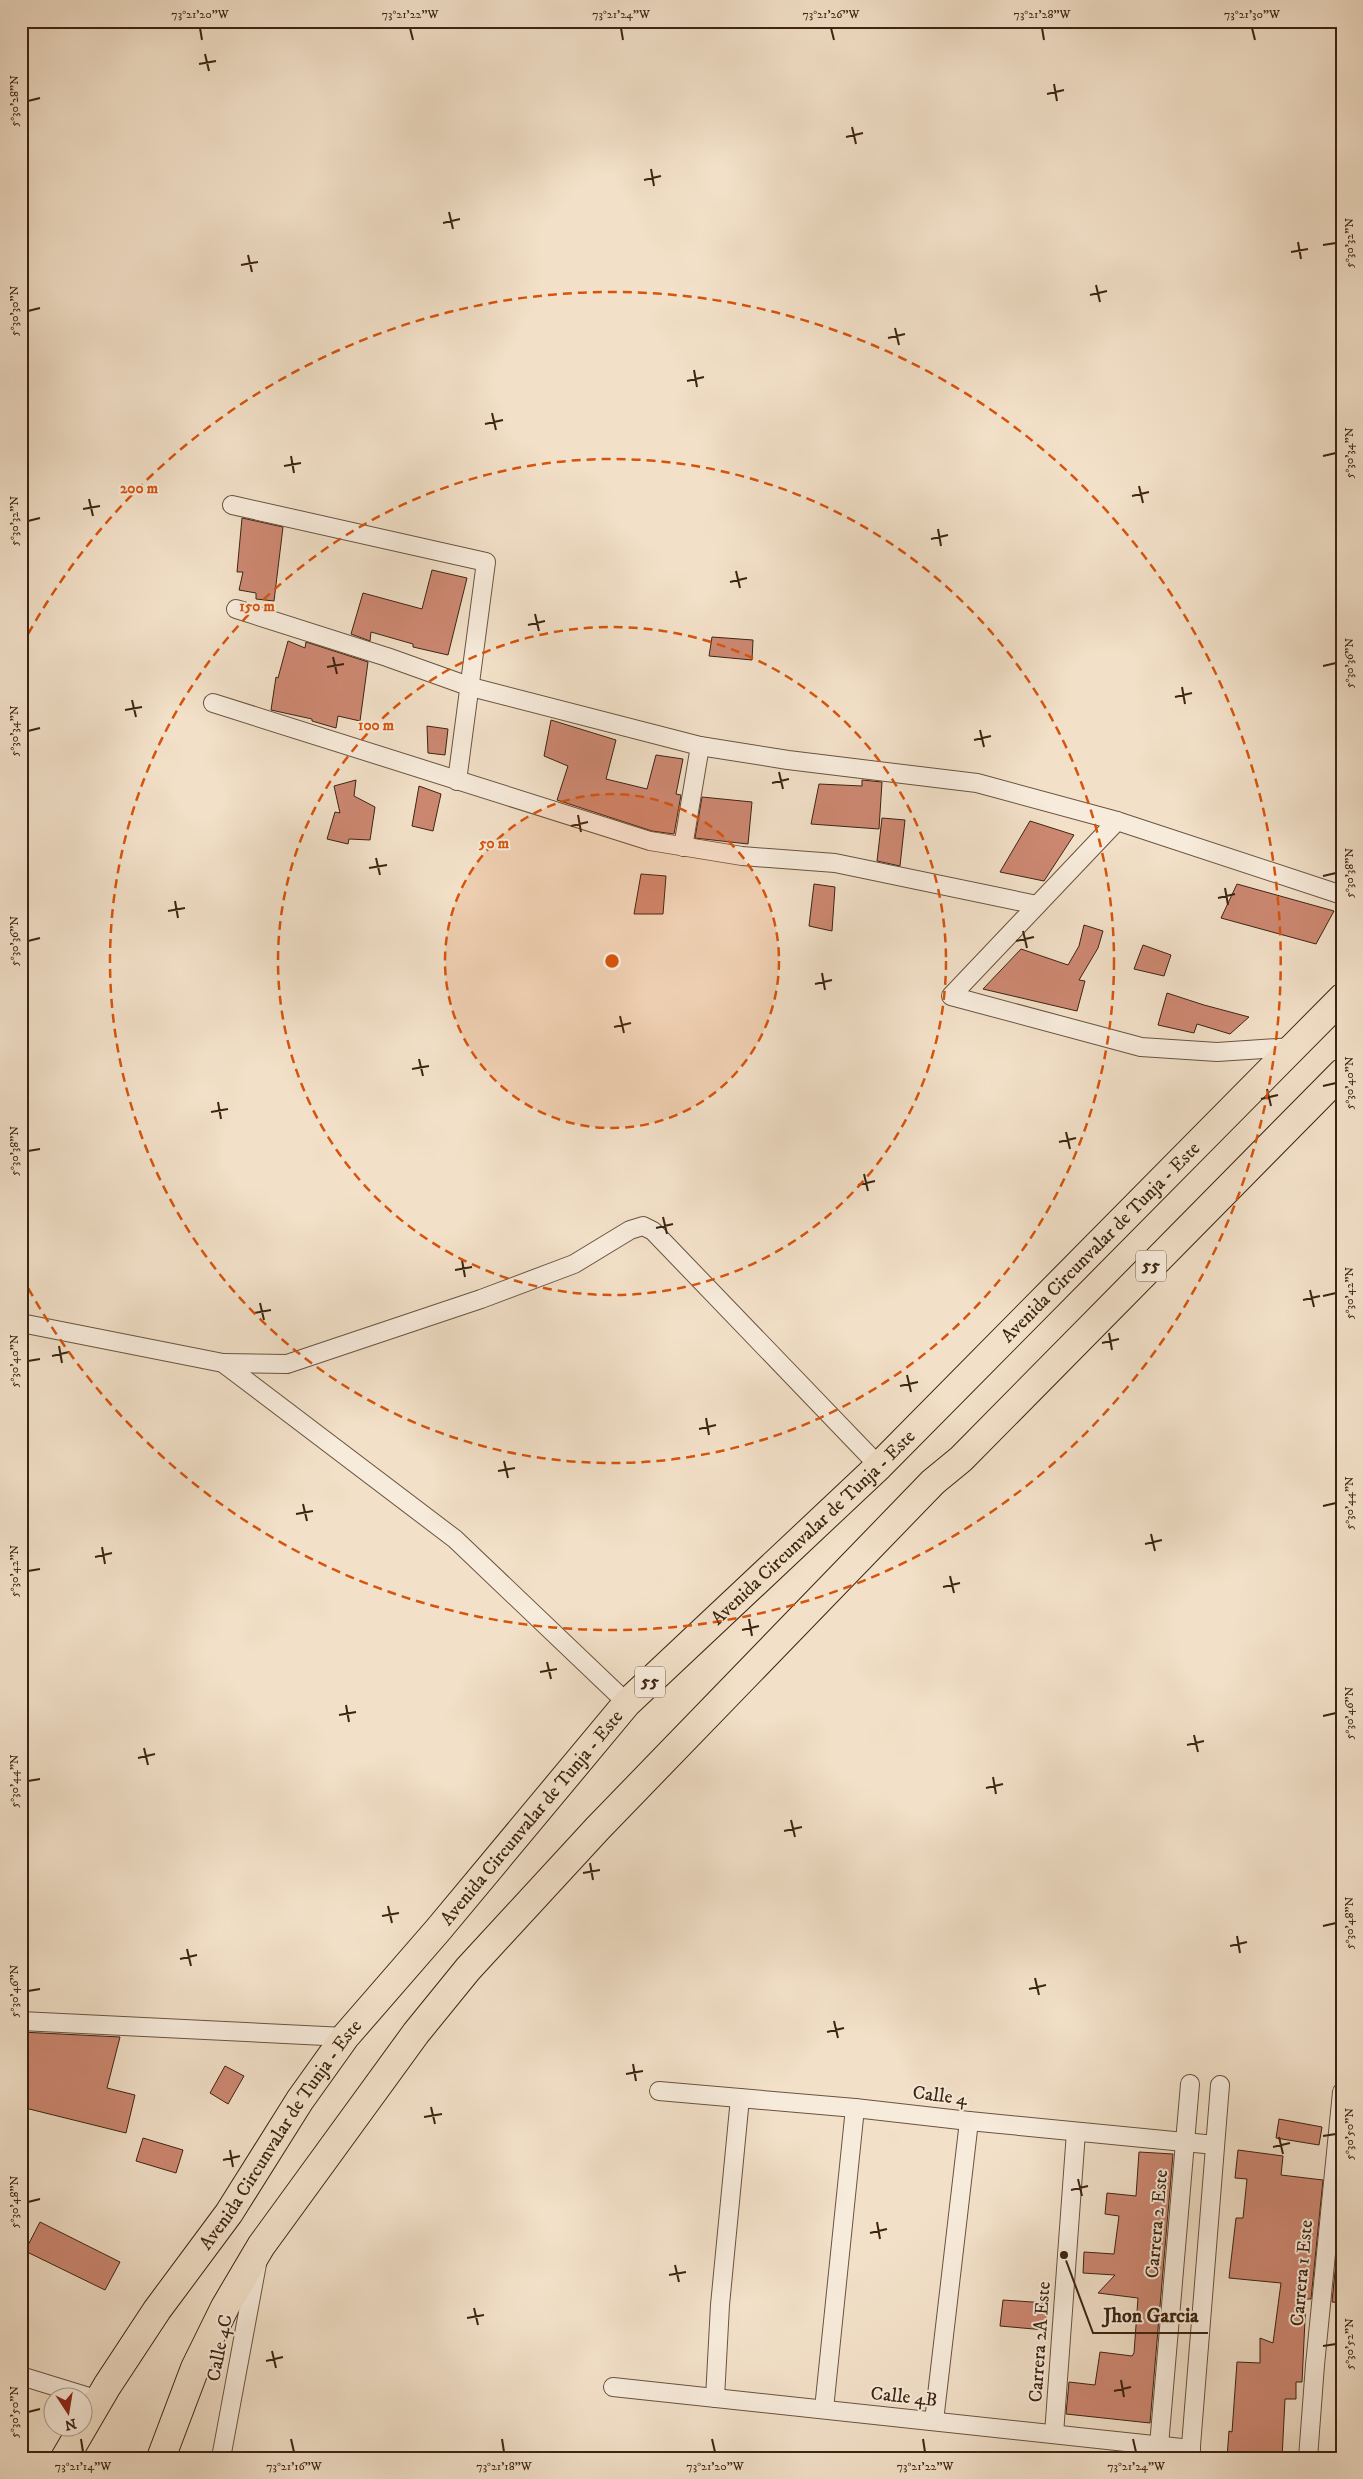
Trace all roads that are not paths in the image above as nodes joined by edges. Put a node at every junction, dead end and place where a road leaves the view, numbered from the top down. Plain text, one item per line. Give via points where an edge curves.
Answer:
1 (232, 505) dead end
2 (236, 609) dead end
3 (471, 687) junction
4 (213, 703) dead end
5 (700, 746) junction
6 (457, 781) junction
7 (1117, 821) junction
8 (683, 847) junction
9 (1342, 895) edge
10 (1037, 905) junction
11 (1342, 998) edge
12 (1293, 1047) junction
13 (1342, 1073) edge
14 (21, 1323) edge
15 (223, 1363) junction
16 (879, 1466) junction
17 (627, 1703) junction
18 (21, 2021) edge
19 (345, 2037) junction
20 (1190, 2084) dead end
21 (1220, 2085) dead end
22 (659, 2091) dead end
23 (1342, 2092) edge
24 (740, 2098) junction
25 (855, 2108) junction
26 (969, 2122) junction
27 (1076, 2132) junction
28 (1185, 2142) junction
29 (1215, 2145) junction
30 (1338, 2164) edge
31 (261, 2246) junction
32 (21, 2376) edge
33 (613, 2386) dead end
34 (715, 2398) junction
35 (99, 2400) junction
36 (824, 2410) junction
37 (934, 2421) junction
38 (1054, 2434) junction
39 (1159, 2452) edge
40 (1191, 2453) edge
41 (65, 2458) edge
42 (161, 2458) edge
43 (221, 2458) edge
44 (1308, 2458) edge

1 - 3 street via 486,562
2 - 3 street
3 - 5 street
3 - 6 street
4 - 6 street
5 - 7 street via 798,762 977,783
5 - 8 street
6 - 8 street via 650,840
7 - 9 street
7 - 10 street
8 - 10 street via 742,856 835,863
10 - 12 street via 951,996 1141,1047 1217,1052
11 - 12 highway, Avenida Circunvalar de Tunja - Este / 55
12 - 16 highway, Avenida Circunvalar de Tunja - Este / 55
13 - 31 highway, 55 via 934,1482 598,1828 468,1968 416,2033
14 - 15 street
15 - 16 street via 286,1364 481,1299 574,1264 630,1230 643,1226 653,1231
15 - 17 street via 455,1540
16 - 17 highway, Avenida Circunvalar de Tunja - Este / 55
17 - 19 highway, Avenida Circunvalar de Tunja - Este / 55
18 - 19 street
19 - 35 highway, Avenida Circunvalar de Tunja - Este / 55 via 300,2100 229,2214 157,2310
20 - 28 street, Carrera 2 Este
21 - 29 street
22 - 24 street, Calle 4
23 - 30 street, Carrera 1 Este
24 - 25 street, Calle 4
24 - 34 street via 720,2305
25 - 26 street, Calle 4
25 - 36 street
26 - 27 street, Calle 4
26 - 37 street
27 - 28 street, Calle 4
27 - 38 street, Carrera 2A Este
28 - 29 street, Calle 4
28 - 39 street, Carrera 2 Este
29 - 40 street
30 - 44 street, Carrera 1 Este
31 - 42 highway, 55 via 194,2368
31 - 43 street, Calle 4C
32 - 35 street
33 - 34 street, Calle 4B
34 - 36 street, Calle 4B
35 - 41 highway, Avenida Circunvalar de Tunja - Este / 55
36 - 37 street, Calle 4B
37 - 38 street, Calle 4B
38 - 39 street, Calle 4B
39 - 40 street, Calle 4B

